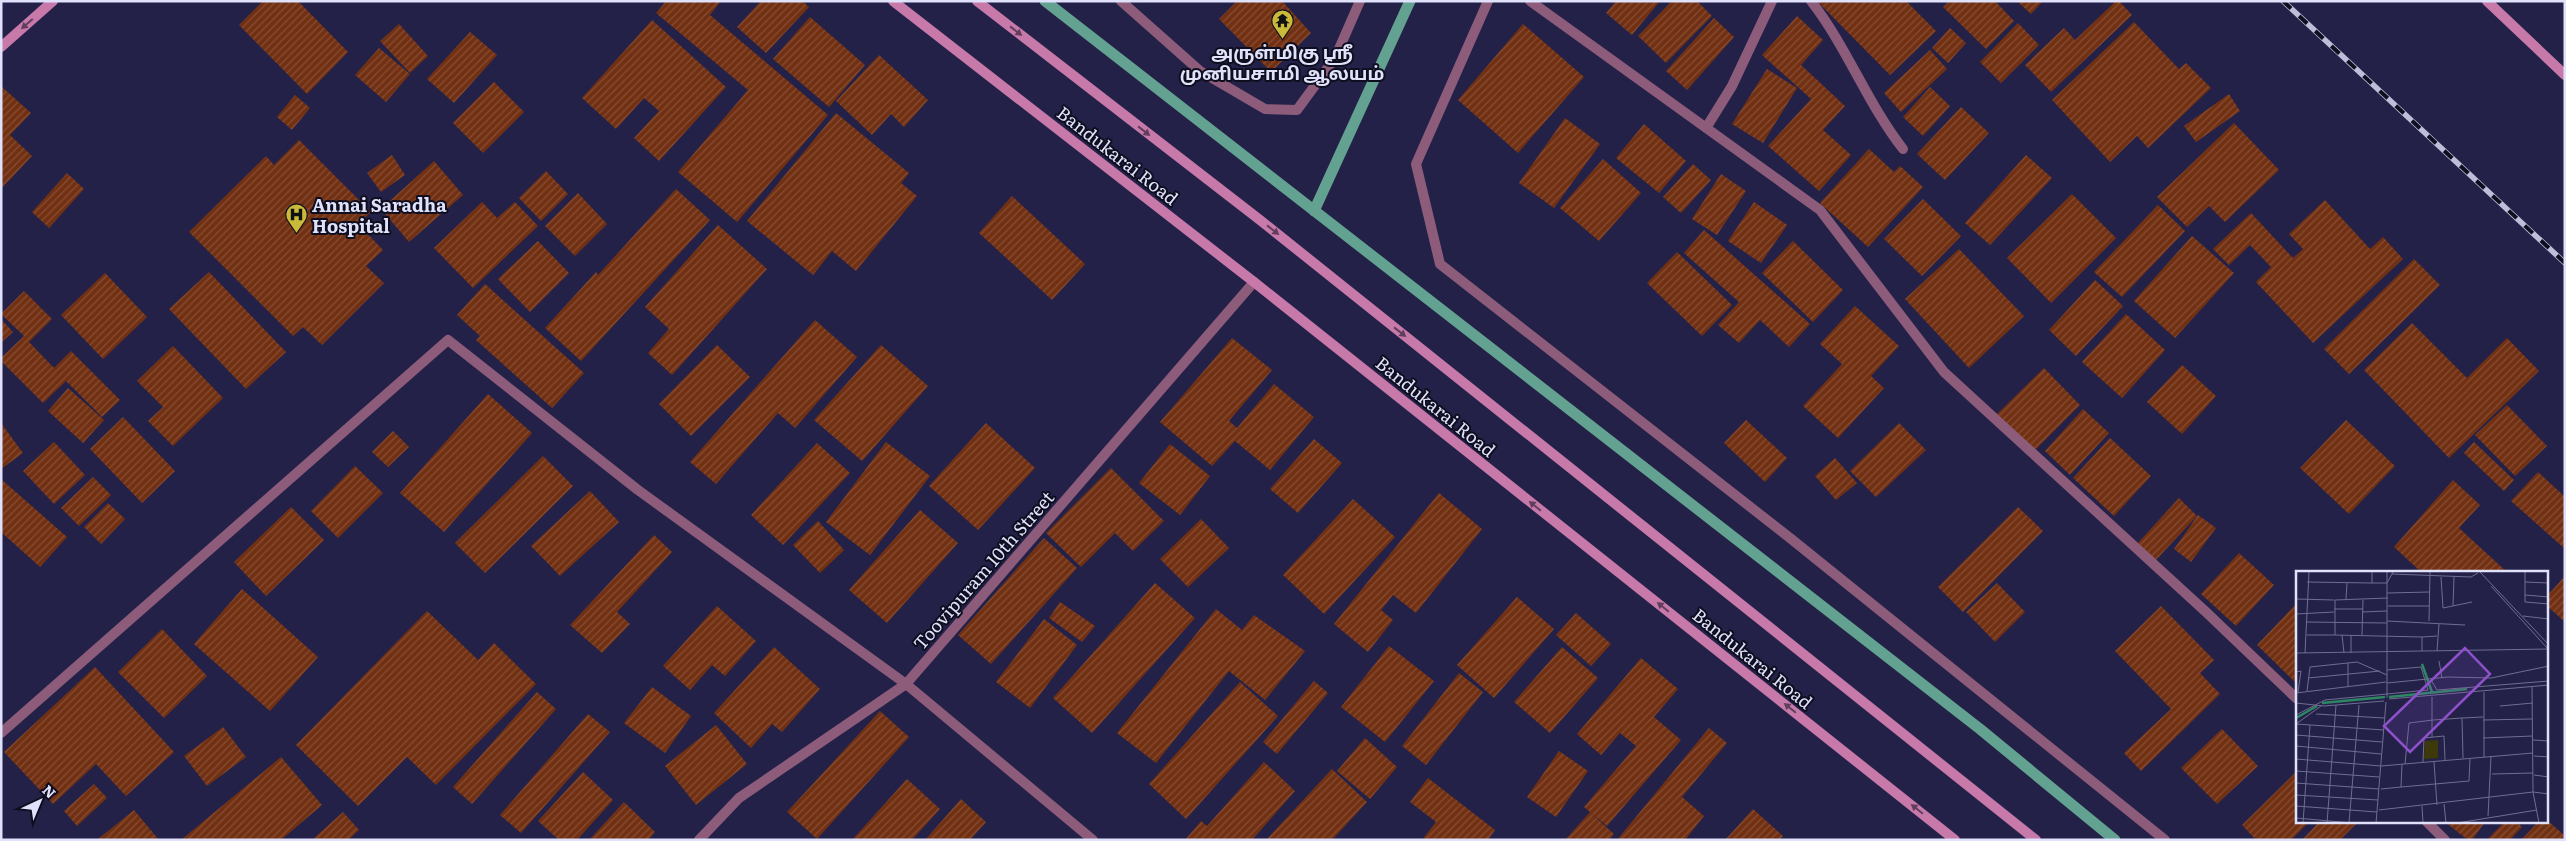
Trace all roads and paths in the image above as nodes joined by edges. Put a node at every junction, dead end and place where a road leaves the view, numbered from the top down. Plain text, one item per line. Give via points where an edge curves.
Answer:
1 (53, 1) edge
2 (893, 1) edge
3 (978, 1) edge
4 (1120, 1) edge
5 (1360, 1) edge
6 (1488, 1) edge
7 (1530, 1) edge
8 (1772, 1) edge
9 (1811, 1) edge
10 (2487, 1) edge
11 (1, 47) edge
12 (2565, 74) edge
13 (1706, 128) junction
14 (1904, 149) dead end
15 (1254, 282) junction
16 (906, 684) junction
17 (2296, 698) edge
18 (1, 733) edge
19 (2429, 824) edge
20 (700, 840) edge
21 (1092, 840) edge
22 (1955, 840) edge
23 (2036, 840) edge
24 (2165, 840) edge
25 (2445, 840) edge

1 -> 11 main road
2 - 15 main road, Bandukarai Road
3 -> 23 main road, Bandukarai Road via 1260,220
4 - 5 street via 1200,71 1265,109 1298,110 1335,58
6 - 24 street via 1416,164 1440,264 1790,538
7 - 13 street
8 - 13 street via 1732,86
9 - 14 street via 1827,22 1884,124
10 - 12 main road
13 - 17 street via 1820,210 1944,372
15 - 16 street, Toovipuram 10th Street
22 -> 15 main road, Bandukarai Road
16 - 18 street via 638,490 448,340
16 - 20 street, Toovipuram 10th Street via 739,798
16 - 21 street
19 - 25 street

